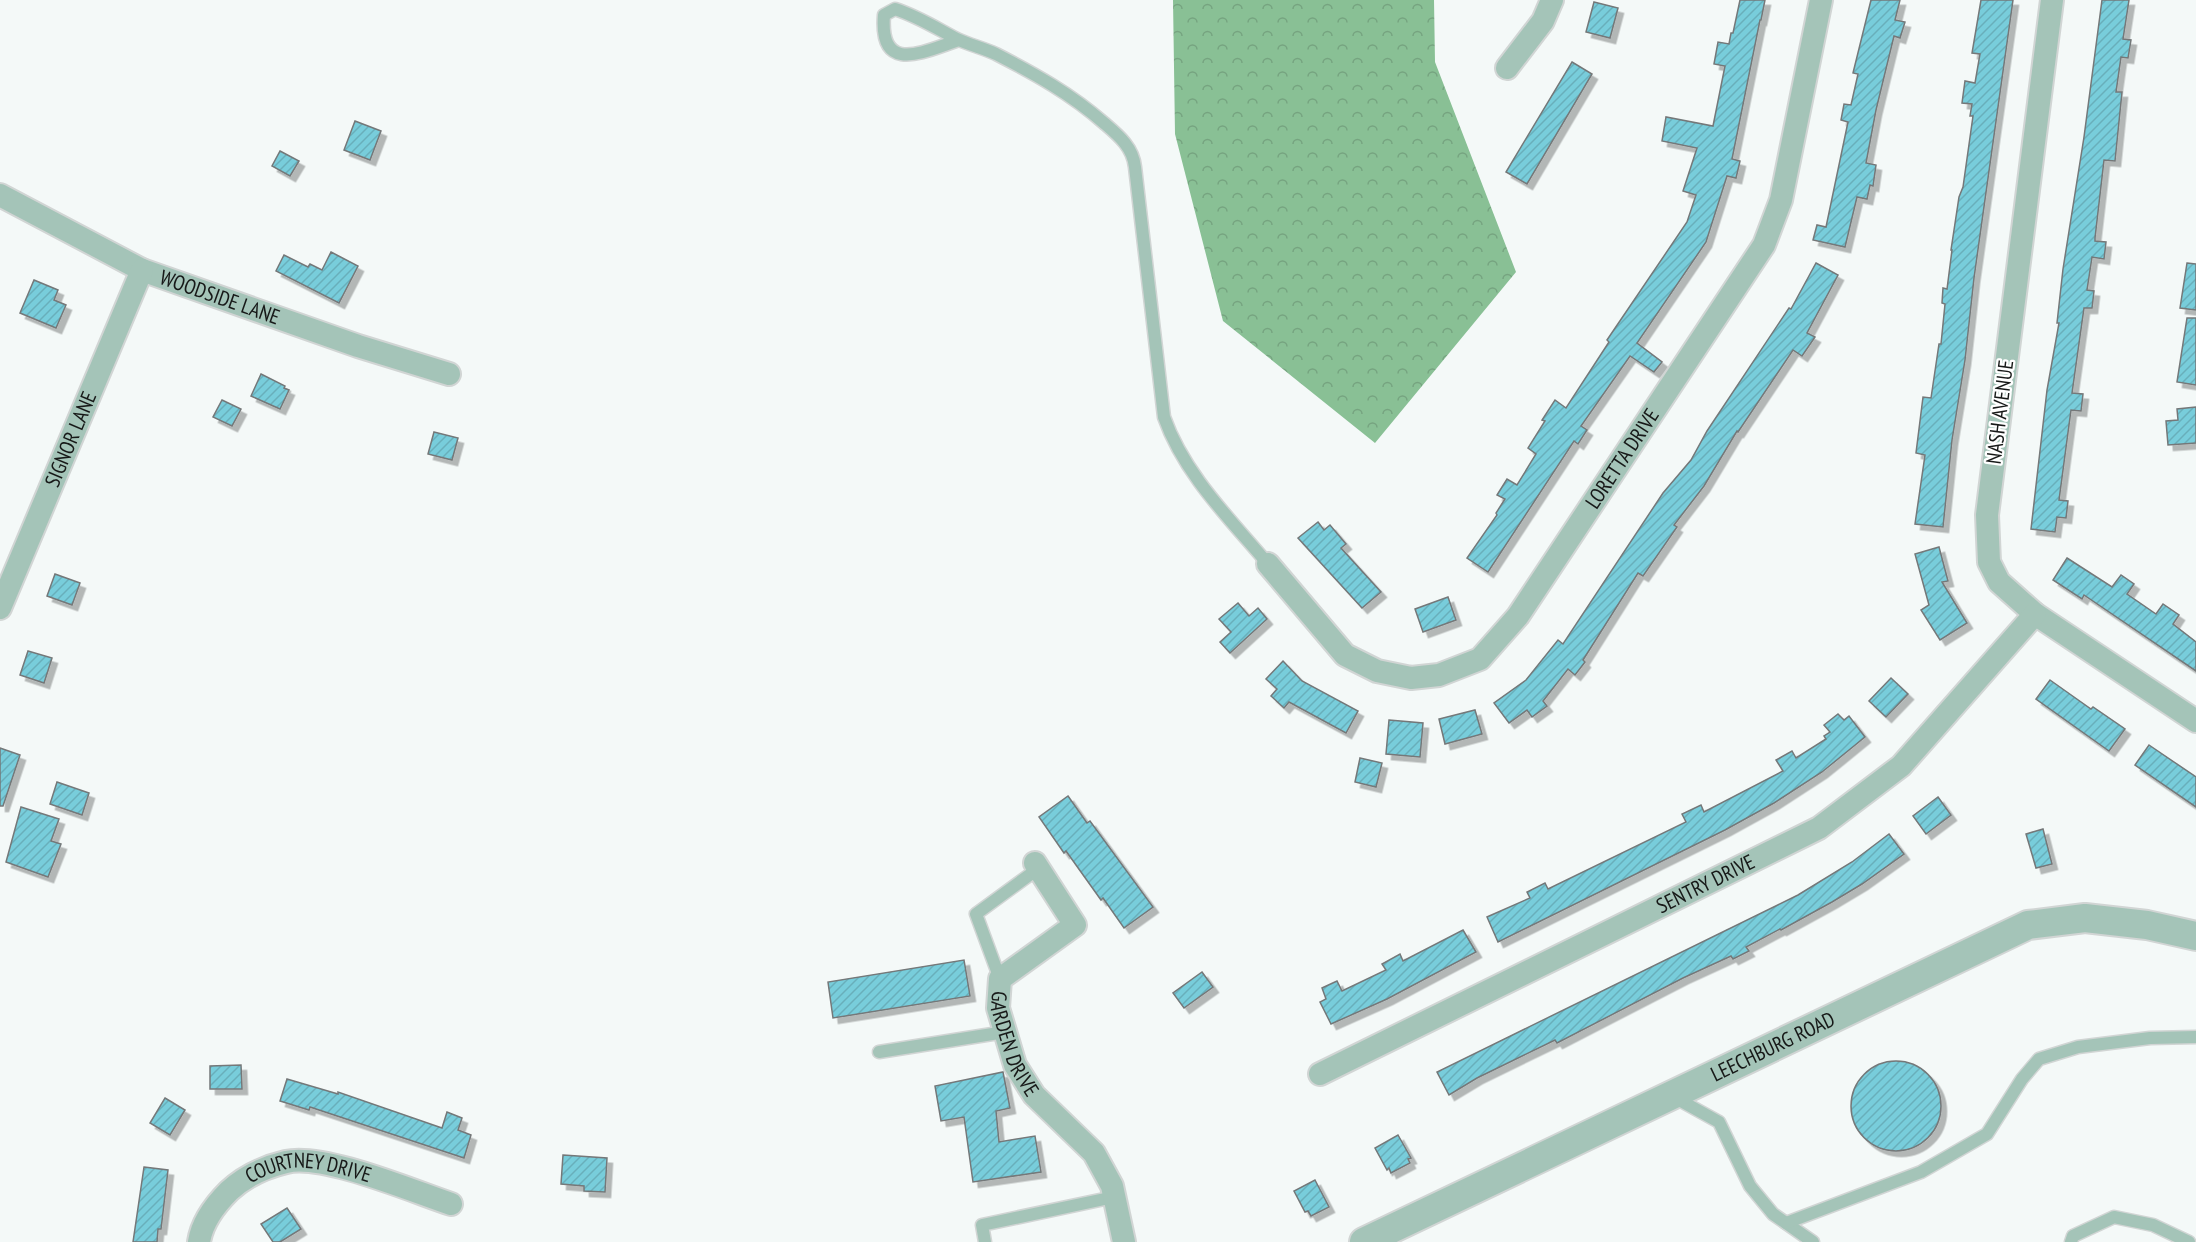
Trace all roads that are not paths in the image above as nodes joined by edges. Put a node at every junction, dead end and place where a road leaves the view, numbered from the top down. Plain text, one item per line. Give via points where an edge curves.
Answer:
1 (1552, 0) edge
2 (1821, 0) edge
3 (2052, 0) edge
4 (959, 39) junction
5 (1507, 68) dead end
6 (0, 195) edge
7 (142, 270) junction
8 (449, 374) dead end
9 (1268, 564) joint
10 (0, 608) edge
11 (2035, 614) junction
12 (2196, 722) edge
13 (1037, 865) joint
14 (2196, 936) edge
15 (1000, 979) junction
16 (1005, 1032) junction
17 (2196, 1037) edge
18 (879, 1052) dead end
19 (1320, 1074) dead end
20 (1671, 1095) junction
21 (1114, 1197) junction
22 (451, 1204) dead end
23 (1786, 1223) junction
24 (199, 1242) edge
25 (985, 1242) edge
26 (1124, 1242) edge
27 (1364, 1242) edge
28 (1813, 1242) edge
29 (2071, 1242) edge
30 (2189, 1242) edge

1 - 5 street via 1543,21
2 - 9 street, LORETTA DRIVE via 1781,200 1764,245 1518,616 1480,659 1439,675 1411,678 1377,671 1345,655
3 - 11 street, NASH AVENUE via 1987,515 1989,561 1999,582
4 - 4 lane via 895,9 884,15 887,45 897,54 917,56
4 - 9 lane via 1055,85 1080,102 1129,149 1134,158 1164,417 1194,474
6 - 7 street, WOODSIDE LANE
7 - 8 street, WOODSIDE LANE
7 - 10 street, SIGNOR LANE
11 - 12 street, NASH AVENUE
11 - 19 street, SENTRY DRIVE via 1901,766 1819,828
13 - 15 lane via 976,914
13 - 15 street, GARDEN DRIVE via 1075,925
14 - 20 street, LEECHBURG ROAD via 2147,925 2085,918 2028,925
15 - 16 street, GARDEN DRIVE via 998,1008
16 - 18 lane
16 - 21 street, GARDEN DRIVE via 1015,1065 1034,1095 1094,1153
17 - 23 lane via 2078,1047 2039,1059 1987,1134 1921,1172
20 - 23 lane via 1719,1122 1750,1186 1773,1214
20 - 27 street, LEECHBURG ROAD
21 - 25 lane via 982,1225
21 - 26 street, GARDEN DRIVE
22 - 24 street, COURTNEY DRIVE via 342,1167 287,1161 242,1179 218,1202
23 - 28 lane
29 - 30 lane via 2073,1236 2114,1217 2153,1225

